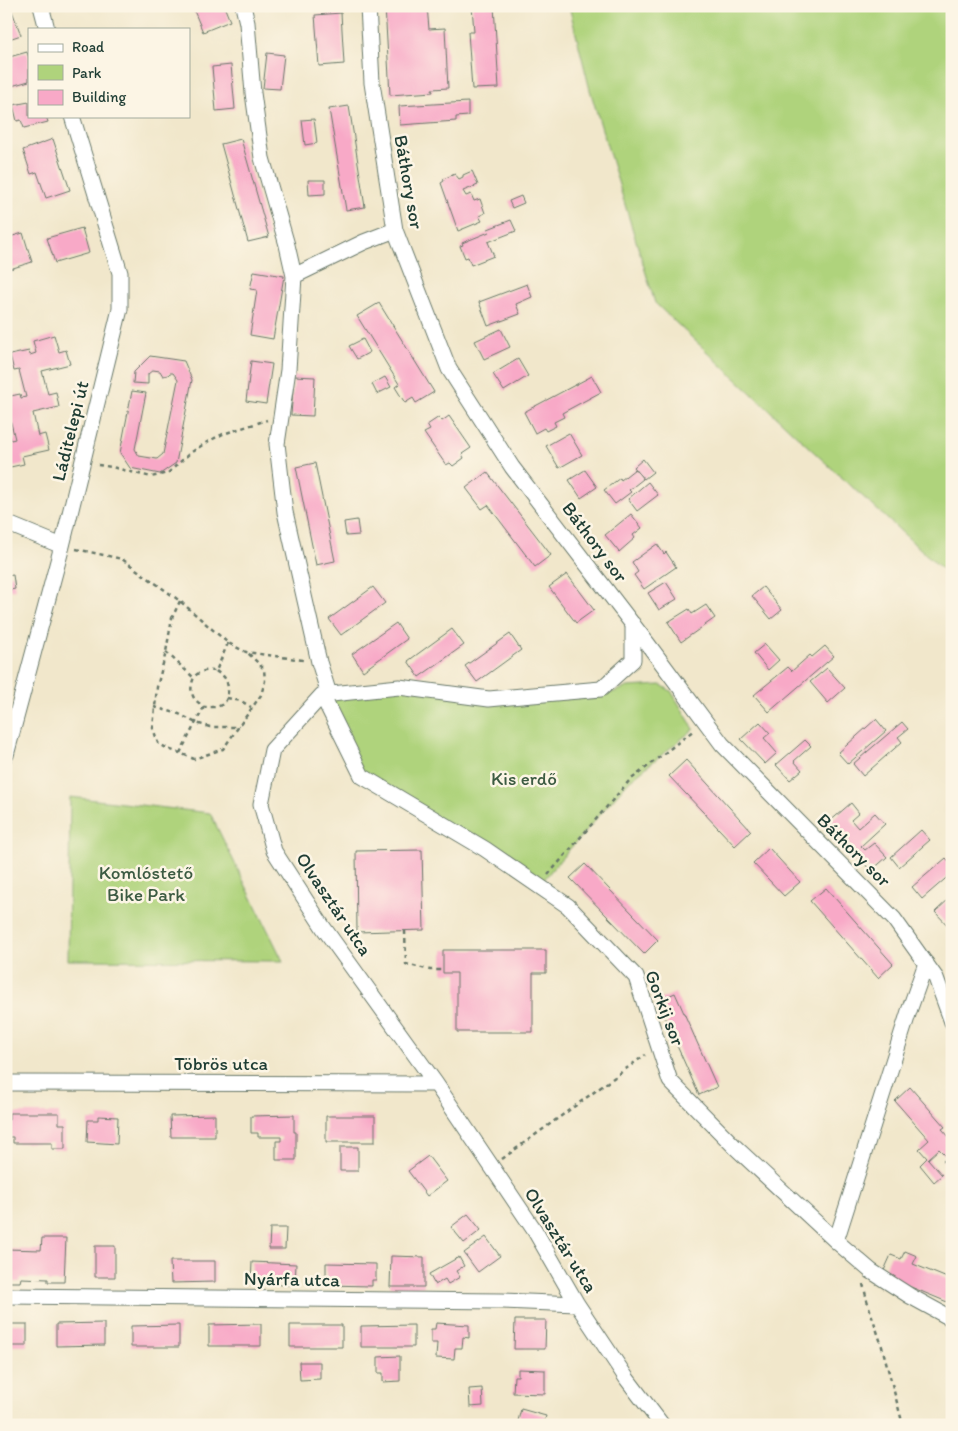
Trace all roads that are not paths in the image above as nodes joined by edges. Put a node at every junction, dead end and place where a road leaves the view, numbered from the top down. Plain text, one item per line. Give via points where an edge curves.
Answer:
1 (40, 6) edge
2 (243, 6) edge
3 (368, 6) edge
4 (47, 28) edge
5 (73, 118) edge
6 (396, 230) junction
7 (294, 276) junction
8 (6, 523) edge
9 (62, 546) junction
10 (633, 624) junction
11 (325, 695) junction
12 (6, 755) edge
13 (926, 963) junction
14 (952, 1022) edge
15 (6, 1083) edge
16 (436, 1084) junction
17 (836, 1241) junction
18 (6, 1296) edge
19 (576, 1304) junction
20 (952, 1319) edge
21 (662, 1425) edge

1 - 4 street
2 - 7 street, Gorkij sor via 262,158
3 - 6 street, Báthory sor via 372,83
5 - 9 street, Láditelepi út via 120,274 120,310
6 - 7 street
6 - 10 street, Báthory sor via 450,369 512,467
7 - 11 street, Gorkij sor via 288,370 277,444 285,512
8 - 9 street
9 - 12 street, Láditelepi út
10 - 11 street via 633,660 601,689 489,699 399,687
10 - 13 street, Báthory sor via 722,744 894,919
11 - 16 street, Olvasztár utca via 272,750 261,804 274,851 323,927
11 - 17 street, Gorkij sor via 362,776 485,849 568,906 636,977 670,1080 735,1147
13 - 14 street, Báthory sor via 936,978
13 - 17 street
15 - 16 street, Töbrös utca
16 - 19 street, Olvasztár utca via 535,1231
17 - 20 street, Gorkij sor via 871,1271
18 - 19 street, Nyárfa utca
19 - 21 street, Olvasztár utca

